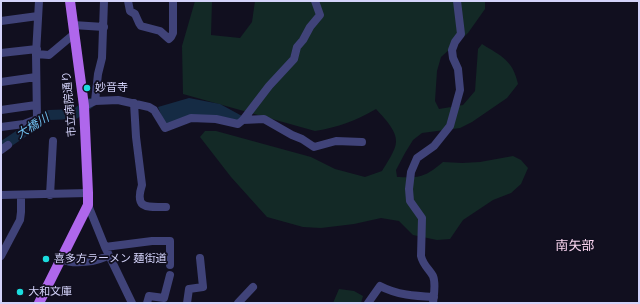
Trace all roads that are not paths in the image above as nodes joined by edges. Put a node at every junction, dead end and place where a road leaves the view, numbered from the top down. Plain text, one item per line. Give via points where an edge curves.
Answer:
1 (38, 1) edge
2 (70, 1) edge
3 (104, 1) edge
4 (128, 1) edge
5 (173, 1) edge
6 (315, 1) edge
7 (457, 1) edge
8 (38, 16) junction
9 (1, 21) edge
10 (104, 28) junction
11 (74, 29) junction
12 (36, 52) junction
13 (1, 53) edge
14 (36, 77) junction
15 (1, 82) edge
16 (95, 101) junction
17 (134, 102) junction
18 (36, 105) junction
19 (84, 106) junction
20 (1, 110) edge
21 (243, 120) junction
22 (1, 127) edge
23 (54, 141) dead end
24 (362, 142) dead end
25 (8, 145) dead end
26 (1, 150) edge
27 (88, 193) junction
28 (21, 195) junction
29 (50, 195) junction
30 (1, 196) edge
31 (88, 205) junction
32 (166, 207) dead end
33 (3, 247) edge
34 (105, 247) junction
35 (109, 255) junction
36 (1, 256) edge
37 (200, 258) dead end
38 (61, 259) junction
39 (170, 265) dead end
40 (170, 275) dead end
41 (253, 287) dead end
42 (410, 299) edge
43 (433, 300) edge
44 (39, 303) edge
45 (132, 303) edge
46 (147, 303) edge
47 (187, 303) edge
48 (238, 303) edge
49 (368, 303) edge

1 - 8 street
2 - 11 main road, 市立病院通り
3 - 10 street
4 - 5 street via 130,11 135,14 141,26 160,31 169,39 173,33
6 - 21 street via 320,15 297,47 294,59
7 - 43 street via 461,34 452,50 458,69 460,90 454,116 450,126 434,146 417,158 411,172 409,189 410,201 422,218 422,256 434,280
8 - 9 street
8 - 12 street
10 - 11 street
10 - 16 street
11 - 12 street via 49,55
11 - 19 main road, 市立病院通り
12 - 13 street
12 - 14 street
14 - 15 street
14 - 18 street
16 - 17 street
16 - 19 street
17 - 21 street via 154,110 165,128 191,118 216,119 233,124
17 - 32 street via 142,185 141,202 147,207
18 - 20 street
18 - 22 street via 38,121
19 - 27 main road, 市立病院通り
21 - 24 street via 264,119 314,147 336,141
23 - 29 street
25 - 26 street
27 - 29 street
27 - 31 main road, 市立病院通り
28 - 29 street
28 - 30 street
28 - 33 street via 20,220
31 - 34 street
31 - 38 main road
33 - 36 street
34 - 35 street
34 - 39 street via 170,241
35 - 38 street via 94,262
35 - 45 street
37 - 47 street via 203,287 189,289
38 - 44 main road
40 - 46 street via 164,298 149,296
41 - 48 street
42 - 43 street
42 - 49 street via 380,286

